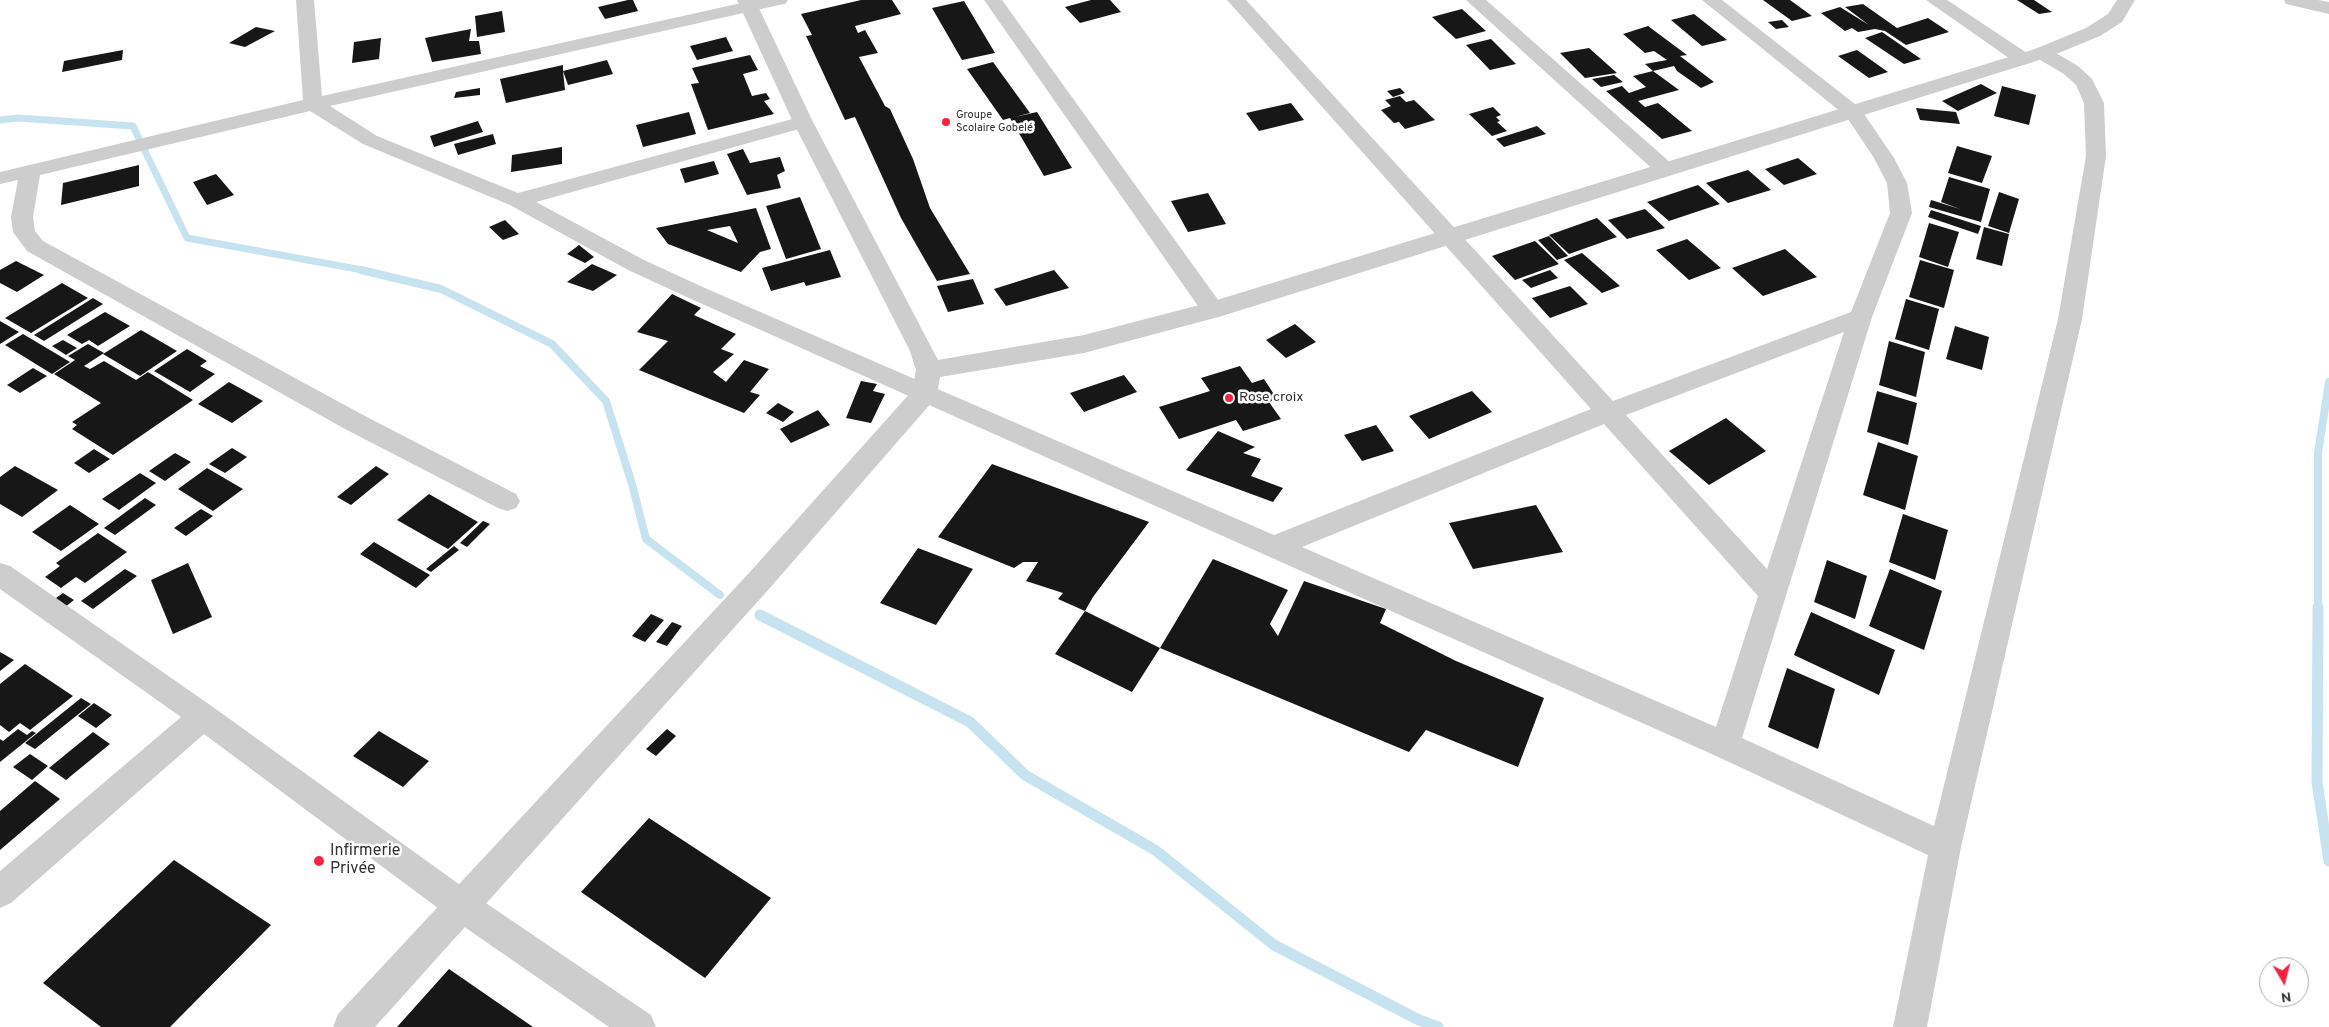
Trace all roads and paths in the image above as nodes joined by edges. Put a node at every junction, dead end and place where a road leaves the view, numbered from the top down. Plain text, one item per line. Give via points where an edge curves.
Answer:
1 (305, 0) edge
2 (779, 0) edge
3 (993, 0) edge
4 (1236, 0) edge
5 (1475, 0) edge
6 (1710, 0) edge
7 (1935, 0) edge
8 (2126, 0) edge
9 (2293, 0) edge
10 (748, 3) edge
11 (2329, 8) edge
12 (2032, 56) junction
13 (313, 104) junction
14 (1854, 112) junction
15 (803, 122) junction
16 (1665, 169) junction
17 (30, 172) junction
18 (0, 178) edge
19 (517, 200) junction
20 (1452, 236) junction
21 (1213, 310) junction
22 (1860, 317) junction
23 (926, 382) junction
24 (1609, 412) junction
25 (507, 501) dead end
26 (1273, 547) junction
27 (0, 574) edge
28 (1773, 594) junction
29 (203, 716) junction
30 (1725, 745) junction
31 (1944, 847) junction
32 (0, 892) edge
33 (462, 906) junction
34 (351, 1027) edge
35 (639, 1027) edge
36 (1910, 1027) edge

1 - 13 street
2 - 10 street
3 - 21 street
4 - 20 street
5 - 16 street
6 - 14 street
7 - 12 street
8 - 12 street via 2115,18 2093,32
9 - 11 street
10 - 13 street
10 - 15 street
12 - 14 street
12 - 31 street via 2071,70 2085,83 2094,103 2096,156 2070,319
13 - 17 street
13 - 19 street via 370,140
14 - 16 street
14 - 22 street via 1897,183 1901,213
15 - 19 street
15 - 23 street via 922,351
16 - 20 street
17 - 18 street
17 - 25 street via 22,217 24,232 35,246 354,422
19 - 23 street via 636,265
20 - 21 street
20 - 24 street
21 - 23 street
22 - 24 street
22 - 28 street
23 - 26 street
23 - 33 street via 759,581
24 - 26 street
24 - 28 street
26 - 30 street
27 - 29 street
28 - 30 street
29 - 32 street
29 - 33 street
30 - 31 street
31 - 36 street
33 - 34 street
33 - 35 street

